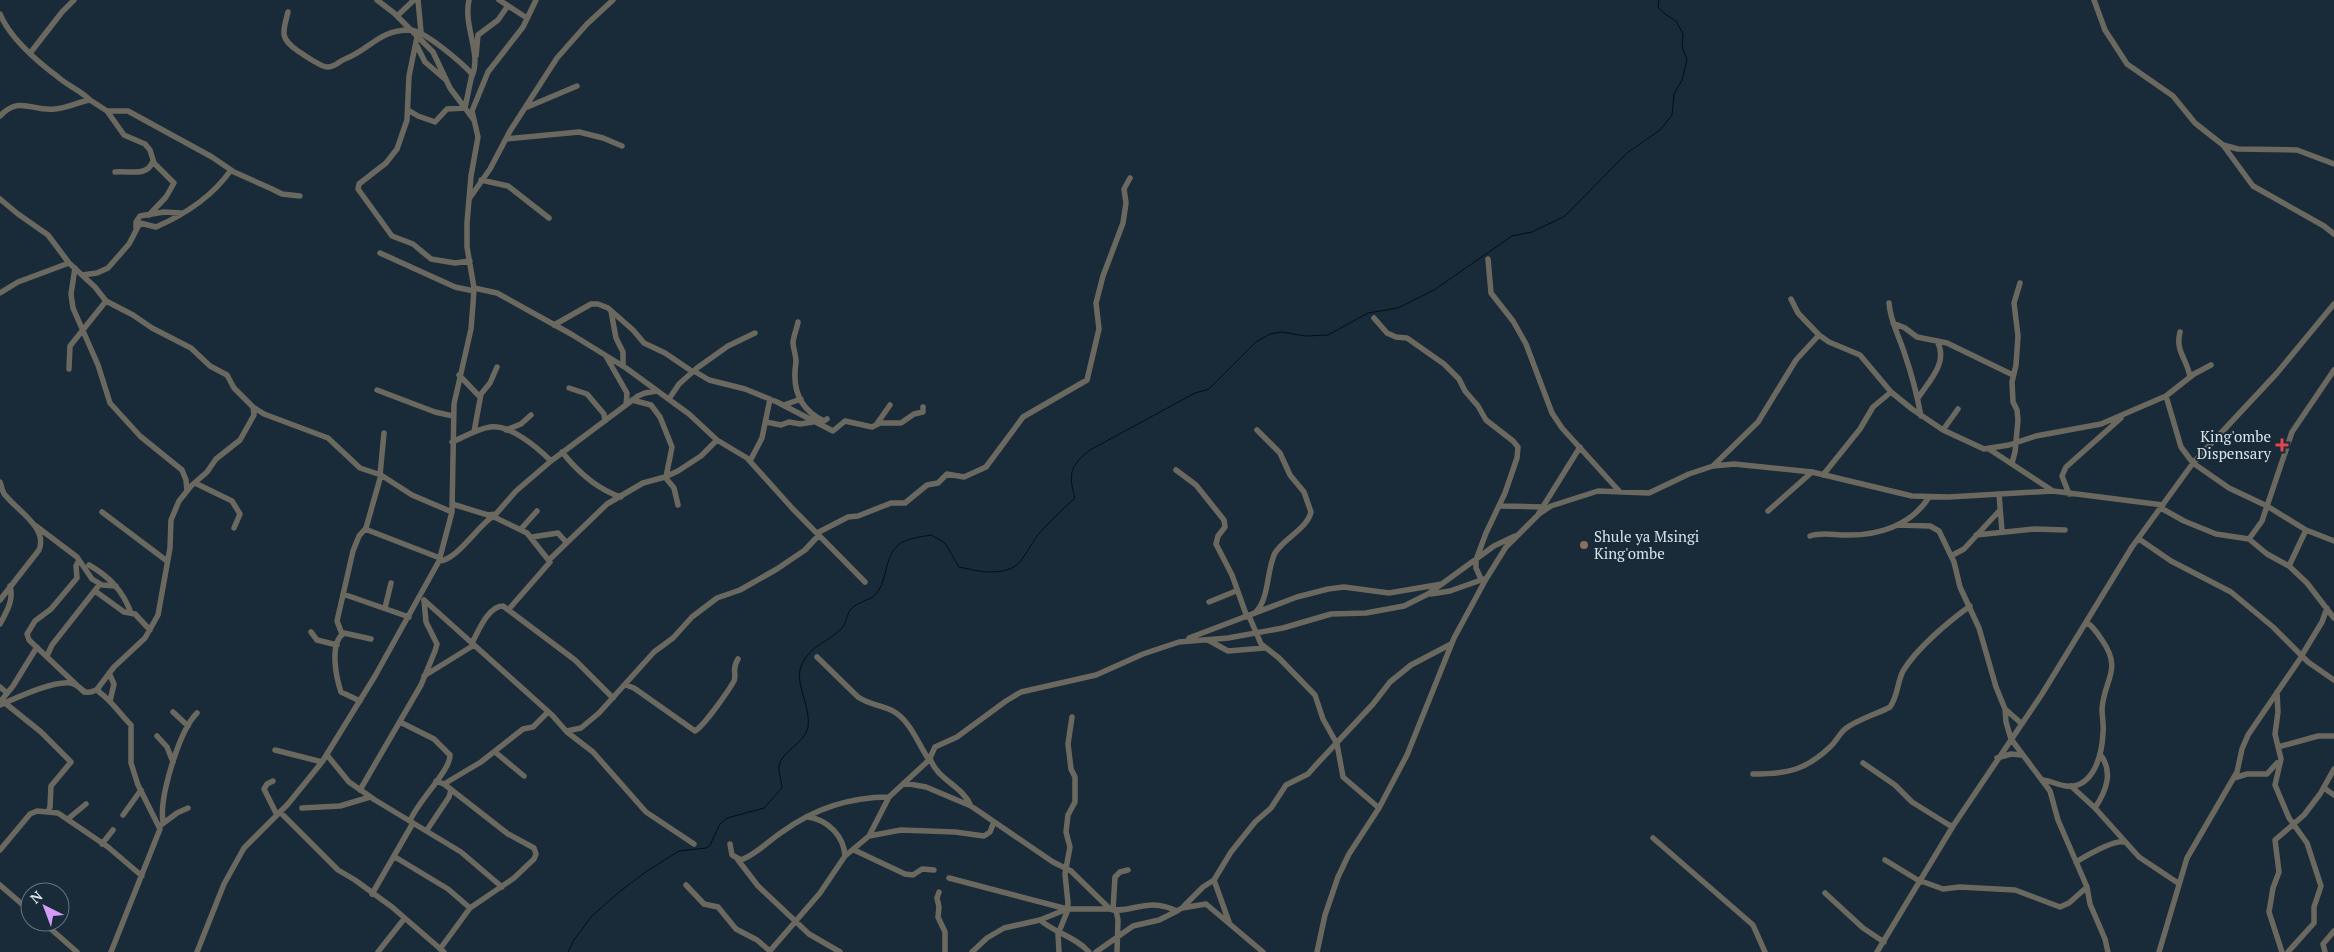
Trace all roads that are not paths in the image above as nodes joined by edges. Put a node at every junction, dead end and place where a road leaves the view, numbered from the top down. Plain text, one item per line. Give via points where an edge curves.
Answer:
1 (74, 0) edge
2 (378, 0) edge
3 (414, 0) edge
4 (418, 0) edge
5 (469, 0) edge
6 (499, 0) edge
7 (536, 0) edge
8 (614, 0) edge
9 (2094, 0) edge
10 (608, 3) edge
11 (507, 7) junction
12 (288, 12) dead end
13 (0, 14) edge
14 (397, 16) junction
15 (527, 18) junction
16 (411, 30) junction
17 (418, 38) junction
18 (31, 52) junction
19 (475, 58) junction
20 (472, 76) junction
21 (448, 82) junction
22 (577, 86) dead end
23 (90, 100) junction
24 (464, 108) junction
25 (525, 108) junction
26 (107, 110) junction
27 (408, 110) junction
28 (0, 116) edge
29 (473, 120) junction
30 (506, 139) junction
31 (2223, 145) junction
32 (622, 146) dead end
33 (153, 161) junction
34 (2334, 164) edge
35 (231, 170) junction
36 (115, 172) dead end
37 (1130, 178) dead end
38 (481, 180) junction
39 (300, 196) dead end
40 (0, 199) edge
41 (468, 200) junction
42 (184, 213) junction
43 (149, 215) junction
44 (549, 218) dead end
45 (2326, 228) junction
46 (2334, 228) edge
47 (136, 230) junction
48 (2334, 234) edge
49 (380, 253) dead end
50 (1488, 259) dead end
51 (470, 261) junction
52 (69, 263) junction
53 (74, 268) junction
54 (82, 275) junction
55 (2020, 283) dead end
56 (474, 290) junction
57 (0, 294) edge
58 (1791, 299) dead end
59 (106, 301) junction
60 (1889, 303) dead end
61 (2334, 304) edge
62 (611, 310) junction
63 (1374, 318) dead end
64 (798, 322) dead end
65 (1893, 323) junction
66 (554, 325) junction
67 (82, 329) junction
68 (2180, 332) dead end
69 (755, 333) dead end
70 (1819, 335) junction
71 (1936, 341) junction
72 (606, 356) junction
73 (623, 366) junction
74 (2211, 366) dead end
75 (497, 367) dead end
76 (69, 369) dead end
77 (2334, 370) edge
78 (693, 372) junction
79 (2013, 374) junction
80 (459, 375) junction
81 (2190, 377) junction
82 (569, 388) dead end
83 (377, 390) dead end
84 (657, 391) junction
85 (1891, 392) junction
86 (2166, 396) junction
87 (480, 398) junction
88 (1918, 398) junction
89 (669, 399) junction
90 (770, 399) junction
91 (801, 399) junction
92 (632, 400) junction
93 (626, 405) junction
94 (784, 405) junction
95 (890, 405) dead end
96 (924, 407) dead end
97 (253, 408) junction
98 (1958, 409) dead end
99 (531, 415) dead end
100 (2125, 415) junction
101 (453, 416) junction
102 (1921, 416) junction
103 (827, 419) dead end
104 (605, 421) junction
105 (766, 422) junction
106 (814, 422) junction
107 (876, 425) junction
108 (506, 430) junction
109 (1257, 430) dead end
110 (1943, 430) junction
111 (474, 432) junction
112 (384, 433) dead end
113 (717, 440) junction
114 (452, 442) junction
115 (2016, 442) junction
116 (1580, 447) junction
117 (1989, 449) junction
118 (562, 452) junction
119 (551, 461) junction
120 (750, 461) junction
121 (2012, 463) junction
122 (2193, 464) junction
123 (1713, 466) junction
124 (1176, 470) dead end
125 (1812, 472) junction
126 (381, 475) junction
127 (1823, 475) junction
128 (665, 477) junction
129 (0, 482) edge
130 (195, 483) junction
131 (187, 491) junction
132 (2054, 491) junction
133 (1620, 492) junction
134 (1999, 494) junction
135 (2069, 494) junction
136 (622, 496) junction
137 (1929, 497) junction
138 (452, 504) junction
139 (678, 505) dead end
140 (1500, 506) junction
141 (2162, 506) junction
142 (2267, 506) junction
143 (1542, 507) junction
144 (2000, 510) junction
145 (537, 511) dead end
146 (1768, 511) dead end
147 (102, 512) dead end
148 (452, 512) junction
149 (1539, 514) junction
150 (491, 516) junction
151 (35, 525) junction
152 (1897, 525) junction
153 (234, 528) dead end
154 (365, 529) junction
155 (521, 529) junction
156 (2065, 530) dead end
157 (2306, 530) junction
158 (2002, 531) junction
159 (819, 533) junction
160 (1516, 535) junction
161 (1976, 535) junction
162 (1810, 536) dead end
163 (532, 537) junction
164 (2139, 539) junction
165 (2249, 539) junction
166 (2334, 541) edge
167 (566, 542) junction
168 (1951, 556) junction
169 (79, 560) junction
170 (439, 560) junction
171 (548, 560) junction
172 (1476, 560) junction
173 (167, 561) junction
174 (89, 565) dead end
175 (2289, 566) junction
176 (1483, 579) junction
177 (865, 582) dead end
178 (391, 583) dead end
179 (100, 584) junction
180 (1442, 584) junction
181 (10, 586) junction
182 (116, 586) junction
183 (95, 591) junction
184 (1236, 591) junction
185 (422, 593) junction
186 (343, 594) junction
187 (1428, 594) junction
188 (0, 600) edge
189 (424, 600) junction
190 (1209, 602) dead end
191 (1970, 606) junction
192 (385, 608) junction
193 (2327, 608) junction
194 (509, 610) junction
195 (131, 613) junction
196 (1250, 616) junction
197 (409, 617) junction
198 (2334, 618) edge
199 (2086, 623) junction
200 (0, 624) edge
201 (150, 630) junction
202 (311, 632) dead end
203 (342, 634) junction
204 (1255, 634) junction
205 (371, 639) dead end
206 (1206, 639) junction
207 (1179, 642) junction
208 (473, 644) junction
209 (1452, 644) junction
210 (337, 645) junction
211 (37, 647) junction
212 (1264, 648) junction
213 (2302, 655) junction
214 (46, 656) junction
215 (816, 657) dead end
216 (738, 658) dead end
217 (109, 673) junction
218 (424, 676) junction
219 (2334, 680) edge
220 (626, 685) junction
221 (0, 687) edge
222 (98, 689) junction
223 (84, 692) junction
224 (2277, 692) junction
225 (7, 693) junction
226 (613, 698) junction
227 (110, 701) junction
228 (360, 701) junction
229 (2, 703) edge
230 (2006, 709) junction
231 (172, 712) dead end
232 (548, 712) junction
233 (197, 713) dead end
234 (1072, 718) dead end
235 (400, 722) junction
236 (2022, 724) junction
237 (188, 726) junction
238 (567, 732) junction
239 (158, 736) dead end
240 (2334, 736) edge
241 (2012, 739) junction
242 (1337, 744) junction
243 (2278, 747) junction
244 (275, 750) dead end
245 (495, 752) junction
246 (2100, 754) junction
247 (327, 755) junction
248 (2022, 755) junction
249 (2280, 756) junction
250 (1997, 758) junction
251 (929, 759) junction
252 (173, 762) junction
253 (322, 762) junction
254 (1863, 763) dead end
255 (2334, 769) edge
256 (1753, 774) dead end
257 (524, 776) dead end
258 (2234, 778) junction
259 (2043, 780) junction
260 (273, 781) dead end
261 (436, 781) junction
262 (904, 783) junction
263 (444, 784) junction
264 (2071, 786) junction
265 (2324, 788) junction
266 (141, 790) junction
267 (360, 790) junction
268 (451, 790) junction
269 (2334, 795) edge
270 (370, 797) junction
271 (889, 797) junction
272 (86, 804) dead end
273 (971, 806) junction
274 (188, 808) dead end
275 (302, 808) dead end
276 (1379, 808) junction
277 (2095, 808) junction
278 (48, 812) junction
279 (279, 813) junction
280 (123, 815) dead end
281 (808, 817) junction
282 (68, 818) junction
283 (412, 822) junction
284 (994, 822) junction
285 (162, 824) junction
286 (2294, 825) junction
287 (1954, 826) junction
288 (113, 830) dead end
289 (427, 830) junction
290 (869, 836) junction
291 (1653, 838) dead end
292 (2124, 842) junction
293 (102, 844) junction
294 (694, 844) dead end
295 (730, 844) dead end
296 (0, 850) edge
297 (854, 850) junction
298 (845, 856) junction
299 (395, 857) junction
300 (738, 860) junction
301 (1885, 860) dead end
302 (2076, 862) junction
303 (1067, 868) junction
304 (934, 870) dead end
305 (1128, 870) dead end
306 (142, 876) junction
307 (949, 878) dead end
308 (1214, 880) junction
309 (1921, 882) junction
310 (2178, 883) junction
311 (686, 885) dead end
312 (0, 886) edge
313 (502, 887) junction
314 (2087, 887) junction
315 (939, 892) dead end
316 (1825, 893) dead end
317 (372, 894) junction
318 (1196, 895) junction
319 (20, 903) edge
320 (1206, 904) junction
321 (470, 908) junction
322 (1067, 909) junction
323 (1113, 909) junction
324 (1180, 910) junction
325 (404, 919) junction
326 (795, 920) junction
327 (1040, 920) junction
328 (1230, 924) junction
329 (2334, 931) edge
330 (54, 932) edge
331 (1058, 934) junction
332 (1116, 937) junction
333 (1884, 942) junction
334 (442, 950) edge
335 (77, 952) edge
336 (111, 952) edge
337 (197, 952) edge
338 (378, 952) edge
339 (769, 952) edge
340 (840, 952) edge
341 (945, 952) edge
342 (972, 952) edge
343 (1059, 952) edge
344 (1089, 952) edge
345 (1096, 952) edge
346 (1116, 952) edge
347 (1263, 952) edge
348 (1317, 952) edge
349 (1765, 952) edge
350 (1877, 952) edge
351 (2108, 952) edge
352 (2159, 952) edge
353 (2282, 952) edge
354 (2288, 952) edge
355 (2325, 952) edge

1 - 18 street
2 - 14 street
3 - 14 street
4 - 17 street
5 - 19 street via 468,30
6 - 11 street
7 - 15 street
8 - 10 street
9 - 31 street via 2104,30 2126,64 2170,93 2196,123
10 - 25 street via 557,58
11 - 15 street
11 - 19 street via 498,20 478,35
12 - 16 street via 283,28 287,42 325,67 352,57 380,36
13 - 18 street via 9,32
14 - 16 street
15 - 29 street via 488,72 474,106
16 - 17 street
17 - 20 street via 458,60
17 - 21 street via 434,52
17 - 21 street via 425,62
17 - 27 street via 409,76
18 - 23 street via 56,76
19 - 20 street
20 - 24 street
21 - 24 street
22 - 25 street
23 - 26 street
23 - 28 street via 49,110 18,105
24 - 27 street via 447,110 435,122
24 - 29 street
25 - 30 street
26 - 33 street via 124,135 145,144
26 - 35 street via 128,111
27 - 51 street via 393,156 359,184 358,189 392,236 410,242 431,259
29 - 41 street via 478,137
30 - 32 street via 579,132
30 - 38 street
31 - 34 street via 2238,149 2298,150
31 - 45 street via 2253,186
33 - 36 street via 145,170
33 - 43 street via 174,183
35 - 39 street via 282,194
35 - 42 street via 211,194
37 - 159 street via 1124,188 1123,223 1096,303 1099,329 1087,380 1023,417 986,467 964,477 947,474 905,503 891,503 848,517
38 - 41 street
38 - 44 street via 508,186
40 - 52 street via 48,235
41 - 51 street
42 - 43 street
42 - 47 street via 156,227 140,223
43 - 47 street via 138,217
45 - 46 street
45 - 48 street
47 - 54 street via 108,268
49 - 56 street via 455,287
50 - 116 street via 1491,293 1526,344 1545,400 1556,420
51 - 56 street
52 - 53 street
52 - 57 street via 18,282
53 - 54 street
53 - 67 street via 72,302
54 - 59 street
55 - 79 street via 2014,303 2018,336
56 - 66 street via 497,293
56 - 80 street via 471,329
58 - 70 street via 1798,313
59 - 67 street
59 - 97 street via 191,348 210,366 228,376 234,388
60 - 65 street
61 - 122 street via 2282,367
62 - 66 street via 591,304
62 - 73 street via 616,338 624,352
62 - 78 street via 644,342
63 - 140 street via 1387,333 1408,338 1444,364 1459,379 1486,420 1516,444 1517,458
64 - 91 street via 793,340 796,361 793,372
65 - 71 street via 1917,337
65 - 88 street
66 - 72 street
67 - 76 street via 68,350
67 - 131 street via 110,403 140,436 182,470
68 - 81 street via 2177,345 2188,365
69 - 78 street via 728,346
70 - 85 street via 1860,355
70 - 123 street via 1796,360 1758,422
71 - 79 street
71 - 88 street via 1941,351 1940,364
72 - 73 street
72 - 93 street via 627,393
73 - 84 street
74 - 81 street
75 - 87 street
77 - 142 street via 2292,432
78 - 89 street
78 - 90 street via 708,380
79 - 115 street via 2013,402 2018,414
80 - 87 street
80 - 101 street
81 - 86 street
82 - 104 street via 587,394 604,414
83 - 101 street
84 - 89 street
84 - 92 street
85 - 102 street
85 - 127 street via 1873,407 1860,429
86 - 100 street
86 - 122 street via 2181,447
87 - 111 street
88 - 102 street
89 - 113 street
90 - 94 street
90 - 105 street
91 - 94 street
91 - 103 street via 809,413 824,421
92 - 93 street
92 - 128 street via 651,405 670,440 672,448
93 - 104 street
94 - 106 street
95 - 107 street
96 - 107 street via 923,412 901,423
97 - 126 street via 328,438 355,465
97 - 130 street via 254,415 240,440 220,454
98 - 110 street
99 - 108 street via 521,424
100 - 115 street via 2095,426
100 - 135 street via 2066,468 2062,476
101 - 114 street
102 - 110 street
104 - 118 street
105 - 106 street via 781,425
105 - 120 street
106 - 107 street via 833,431 845,421 862,426
108 - 111 street via 488,427
108 - 119 street via 529,442
109 - 196 street via 1280,453 1290,475 1304,492 1311,512 1308,520 1277,551 1269,567 1260,605
110 - 117 street via 1979,448
111 - 114 street
112 - 126 street
113 - 120 street
113 - 128 street via 695,460
114 - 138 street
115 - 117 street
115 - 121 street
116 - 133 street
116 - 143 street
117 - 121 street
118 - 119 street
118 - 136 street via 589,480 611,494
119 - 150 street
120 - 159 street
121 - 132 street
122 - 141 street
122 - 142 street via 2229,488
123 - 125 street via 1734,464
123 - 133 street via 1649,493
124 - 184 street via 1196,485 1224,520 1225,527 1216,544
125 - 127 street
125 - 146 street
126 - 148 street via 398,488
126 - 154 street
127 - 137 street via 1901,494
128 - 136 street via 643,482
128 - 139 street via 674,488
129 - 151 street via 4,495
130 - 131 street
130 - 153 street via 235,504 240,514
131 - 173 street via 172,516
132 - 134 street
132 - 135 street
133 - 149 street via 1591,492 1551,506
134 - 137 street
134 - 144 street
135 - 141 street
136 - 167 street via 602,507
137 - 152 street via 1918,512
138 - 148 street
138 - 150 street
140 - 143 street
140 - 172 street
141 - 164 street
141 - 165 street via 2184,521 2216,534
142 - 157 street
142 - 165 street via 2259,526
143 - 149 street
144 - 158 street
144 - 161 street
145 - 155 street
147 - 173 street
148 - 170 street
149 - 160 street
150 - 155 street
150 - 170 street via 451,558
151 - 169 street
151 - 181 street via 40,548
152 - 162 street via 1866,535
152 - 168 street via 1938,529
154 - 170 street
154 - 186 street via 353,551
155 - 163 street
156 - 158 street
157 - 166 street
157 - 175 street
158 - 161 street
159 - 177 street
159 - 220 street via 805,550 777,569 740,590 717,598 692,617 673,638 654,652
160 - 172 street
160 - 176 street
161 - 168 street via 1964,549
163 - 167 street via 558,533
163 - 171 street
164 - 199 street
164 - 213 street via 2171,561 2231,592
165 - 175 street
167 - 171 street
168 - 191 street via 1960,587
169 - 179 street
169 - 211 street via 77,578 28,632 27,637
170 - 185 street
171 - 194 street via 542,573
172 - 176 street via 1476,568
172 - 180 street
173 - 201 street via 160,605
174 - 182 street
175 - 193 street
176 - 187 street via 1450,591
176 - 209 street
178 - 192 street
179 - 182 street
179 - 183 street
180 - 187 street
180 - 196 street via 1389,593 1337,587 1298,597
181 - 188 street
181 - 200 street via 12,597
182 - 195 street
183 - 195 street via 124,612
183 - 214 street
184 - 190 street
184 - 196 street
185 - 189 street
185 - 197 street
186 - 192 street
186 - 203 street via 337,621
187 - 204 street via 1397,608 1331,614
189 - 208 street
189 - 218 street via 425,618 437,644
191 - 230 street
191 - 256 street via 1911,661 1900,679 1890,708 1850,726 1831,746 1799,768 1783,774
192 - 197 street
193 - 198 street
193 - 213 street
194 - 208 street via 503,606 495,607
194 - 226 street via 575,660
195 - 201 street
196 - 204 street
196 - 207 street
197 - 228 street
199 - 236 street
199 - 246 street via 2104,643 2114,666 2102,707
201 - 217 street
202 - 210 street via 317,640
203 - 205 street
203 - 210 street
204 - 206 street
204 - 212 street
206 - 207 street
206 - 212 street via 1228,651
207 - 251 street via 1096,675 1021,692 957,737 935,747
208 - 218 street
208 - 232 street
209 - 242 street via 1411,665 1390,682
209 - 276 street via 1407,755
210 - 228 street via 334,664 340,689
211 - 214 street
211 - 225 street
212 - 242 street via 1276,655 1315,695 1323,719
213 - 219 street
213 - 224 street
214 - 223 street
215 - 251 street via 865,702 902,717
216 - 220 street via 733,682 713,715 696,731
217 - 222 street
217 - 227 street via 114,684
218 - 235 street
220 - 226 street
221 - 225 street
222 - 223 street
222 - 227 street
223 - 229 street via 73,684 65,683
224 - 243 street via 2275,734
224 - 258 street via 2248,735
225 - 229 street
226 - 238 street via 581,728
227 - 266 street via 131,725 131,763
228 - 247 street
229 - 278 street via 41,732 71,762 51,786
230 - 236 street
230 - 241 street via 2006,722
231 - 237 street
232 - 238 street
232 - 245 street via 533,727 523,728
233 - 237 street
234 - 303 street via 1068,744 1075,777 1075,802 1068,816 1066,832 1070,847
235 - 261 street via 434,739 450,755 448,766
235 - 267 street
236 - 241 street
237 - 252 street
238 - 294 street via 593,752 653,818
239 - 252 street
240 - 243 street via 2318,736
241 - 248 street
241 - 250 street
242 - 276 street via 1343,777
242 - 308 street via 1308,774 1286,785 1271,808 1231,852
243 - 249 street
244 - 253 street
245 - 257 street
245 - 263 street
246 - 264 street via 2091,774 2081,783
246 - 277 street via 2108,777 2105,792
247 - 253 street
247 - 267 street via 344,777
248 - 250 street
248 - 259 street
249 - 258 street via 2273,770 2267,774
249 - 286 street via 2275,785
250 - 287 street
251 - 262 street
251 - 273 street via 936,772 964,795
252 - 285 street via 162,801
253 - 279 street
254 - 287 street via 1918,806
255 - 265 street
258 - 310 street via 2196,841
259 - 264 street
259 - 302 street via 2053,798 2058,820
260 - 279 street via 264,789
261 - 263 street
261 - 283 street via 418,805
262 - 271 street
262 - 273 street via 926,787
263 - 268 street
264 - 277 street
265 - 269 street
265 - 286 street
266 - 280 street
266 - 285 street
267 - 270 street
268 - 289 street
268 - 313 street via 508,834 526,842 536,851 534,859
270 - 275 street via 340,806
270 - 283 street
271 - 281 street via 854,799
271 - 290 street
272 - 282 street
273 - 284 street
274 - 285 street
276 - 348 street via 1338,877 1324,915
277 - 292 street
278 - 282 street
278 - 296 street via 30,814
279 - 317 street via 338,870
279 - 337 street via 244,848 233,866
281 - 298 street via 826,823 838,835
281 - 300 street via 792,825 755,854
282 - 293 street
283 - 289 street
283 - 299 street
284 - 290 street via 990,832 984,836 901,830
284 - 303 street
285 - 306 street
286 - 353 street via 2280,834 2275,842 2279,872 2269,912
286 - 354 street via 2307,843 2321,886 2314,907 2314,924
287 - 309 street
288 - 293 street
289 - 313 street via 461,852
290 - 297 street
291 - 349 street via 1753,925
292 - 302 street via 2099,849
292 - 310 street via 2139,857
293 - 306 street
295 - 300 street via 732,855
297 - 298 street
297 - 304 street via 905,874 913,874 922,868
298 - 326 street via 820,893
299 - 317 street
299 - 321 street via 448,889
300 - 326 street via 758,886
301 - 309 street
302 - 314 street
303 - 322 street
303 - 323 street via 1098,899
305 - 323 street via 1115,877
306 - 336 street
307 - 322 street
308 - 318 street
308 - 328 street
309 - 314 street via 1943,889 2015,890 2060,907 2070,903
309 - 333 street
310 - 352 street
311 - 339 street via 698,900 719,908 738,930 757,940
312 - 319 street
313 - 321 street
314 - 351 street
315 - 341 street via 938,917 945,932
316 - 333 street via 1863,928
317 - 325 street
318 - 320 street
318 - 324 street
320 - 324 street
320 - 328 street
321 - 334 street
322 - 323 street
322 - 327 street
322 - 331 street
323 - 324 street via 1149,904
323 - 332 street via 1118,920
324 - 332 street via 1159,920 1133,926
325 - 334 street
325 - 338 street
326 - 339 street
326 - 340 street via 809,934
327 - 331 street
327 - 342 street via 1004,928
328 - 347 street
329 - 355 street via 2323,944
330 - 335 street
331 - 343 street
331 - 344 street via 1080,943
332 - 345 street
332 - 346 street
333 - 350 street

